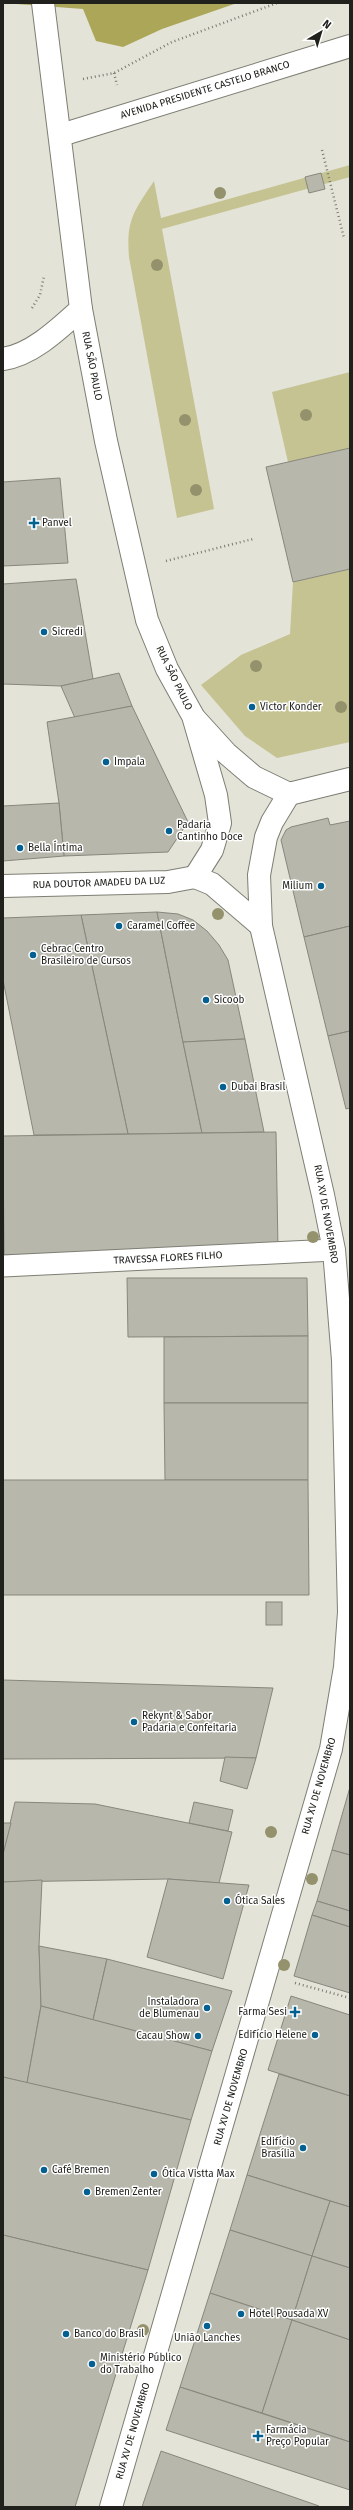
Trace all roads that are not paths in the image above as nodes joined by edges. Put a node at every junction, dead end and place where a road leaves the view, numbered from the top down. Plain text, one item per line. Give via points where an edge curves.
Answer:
1 (42, 4) edge
2 (350, 46) edge
3 (61, 134) junction
4 (81, 309) junction
5 (3, 359) edge
6 (193, 716) junction
7 (350, 779) edge
8 (289, 794) junction
9 (195, 877) junction
10 (3, 886) edge
11 (261, 926) junction
12 (334, 1250) junction
13 (3, 1266) edge
14 (111, 2507) edge

1 - 3 street, RUA SÃO PAULO
2 - 3 street, AVENIDA PRESIDENTE CASTELO BRANCO
3 - 4 street, RUA SÃO PAULO
4 - 5 street via 62,327 32,347
4 - 6 street, RUA SÃO PAULO via 106,441 147,620 167,669
6 - 8 street, RUA SÃO PAULO via 226,753 254,777
6 - 9 street, RUA SÃO PAULO via 216,795 220,823 212,850
7 - 8 street
8 - 11 street, RUA XV DE NOVEMBRO via 266,837 259,875
9 - 10 street, RUA DOUTOR AMADEU DA LUZ via 168,882
9 - 11 street via 212,884
11 - 12 street, RUA XV DE NOVEMBRO via 310,1132
12 - 13 lane, TRAVESSA FLORES FILHO
12 - 14 street, RUA XV DE NOVEMBRO via 343,1360 348,1473 349,1612 345,1667 331,1749

